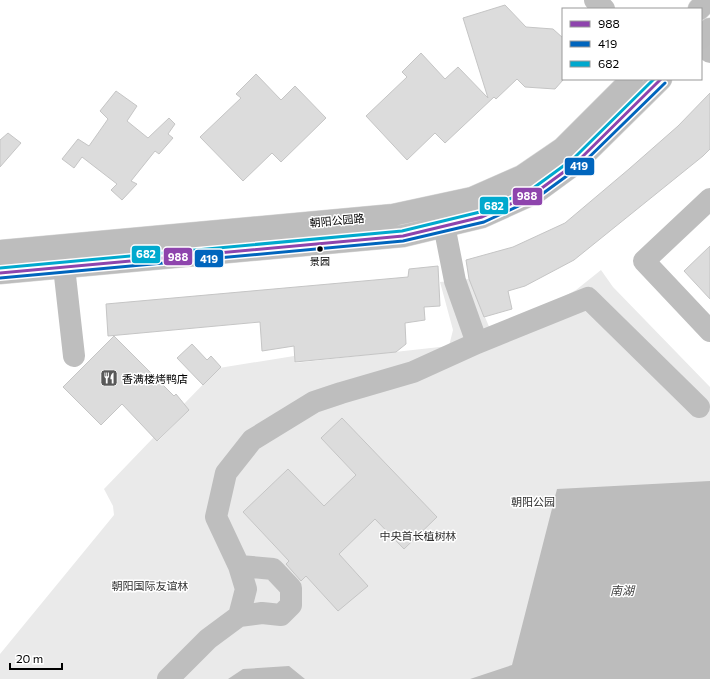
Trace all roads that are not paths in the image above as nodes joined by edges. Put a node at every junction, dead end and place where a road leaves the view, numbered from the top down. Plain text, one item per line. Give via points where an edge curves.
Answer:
1 (595, 0) edge
2 (708, 0) edge
3 (603, 8) edge
4 (700, 8) edge
5 (710, 29) edge
6 (702, 37) edge
7 (702, 45) edge
8 (710, 52) edge
9 (631, 80) edge
10 (660, 80) edge
11 (710, 199) edge
12 (444, 225) junction
13 (0, 251) edge
14 (64, 267) junction
15 (0, 273) edge
16 (710, 331) edge
17 (477, 343) junction
18 (74, 356) dead end
19 (699, 407) dead end
20 (239, 566) junction
21 (239, 616) junction
22 (168, 679) edge

1 - 3 street
2 - 4 main road
5 - 6 main road
7 - 8 street
9 - 13 main road, 朝阳公园路 via 563,148 522,176 472,198 393,215
10 - 12 main road, 朝阳公园路 via 576,163 535,193 482,217
11 - 16 street via 644,261
12 - 14 main road, 朝阳公园路 via 403,236
12 - 17 street via 455,281
14 - 15 main road, 朝阳公园路
14 - 18 street
17 - 19 street via 588,298
17 - 20 street via 413,372 314,402 252,440 226,473 216,517
20 - 21 street via 246,589
20 - 21 street via 273,569 291,588 291,605 280,615 262,613
21 - 22 street via 208,639

